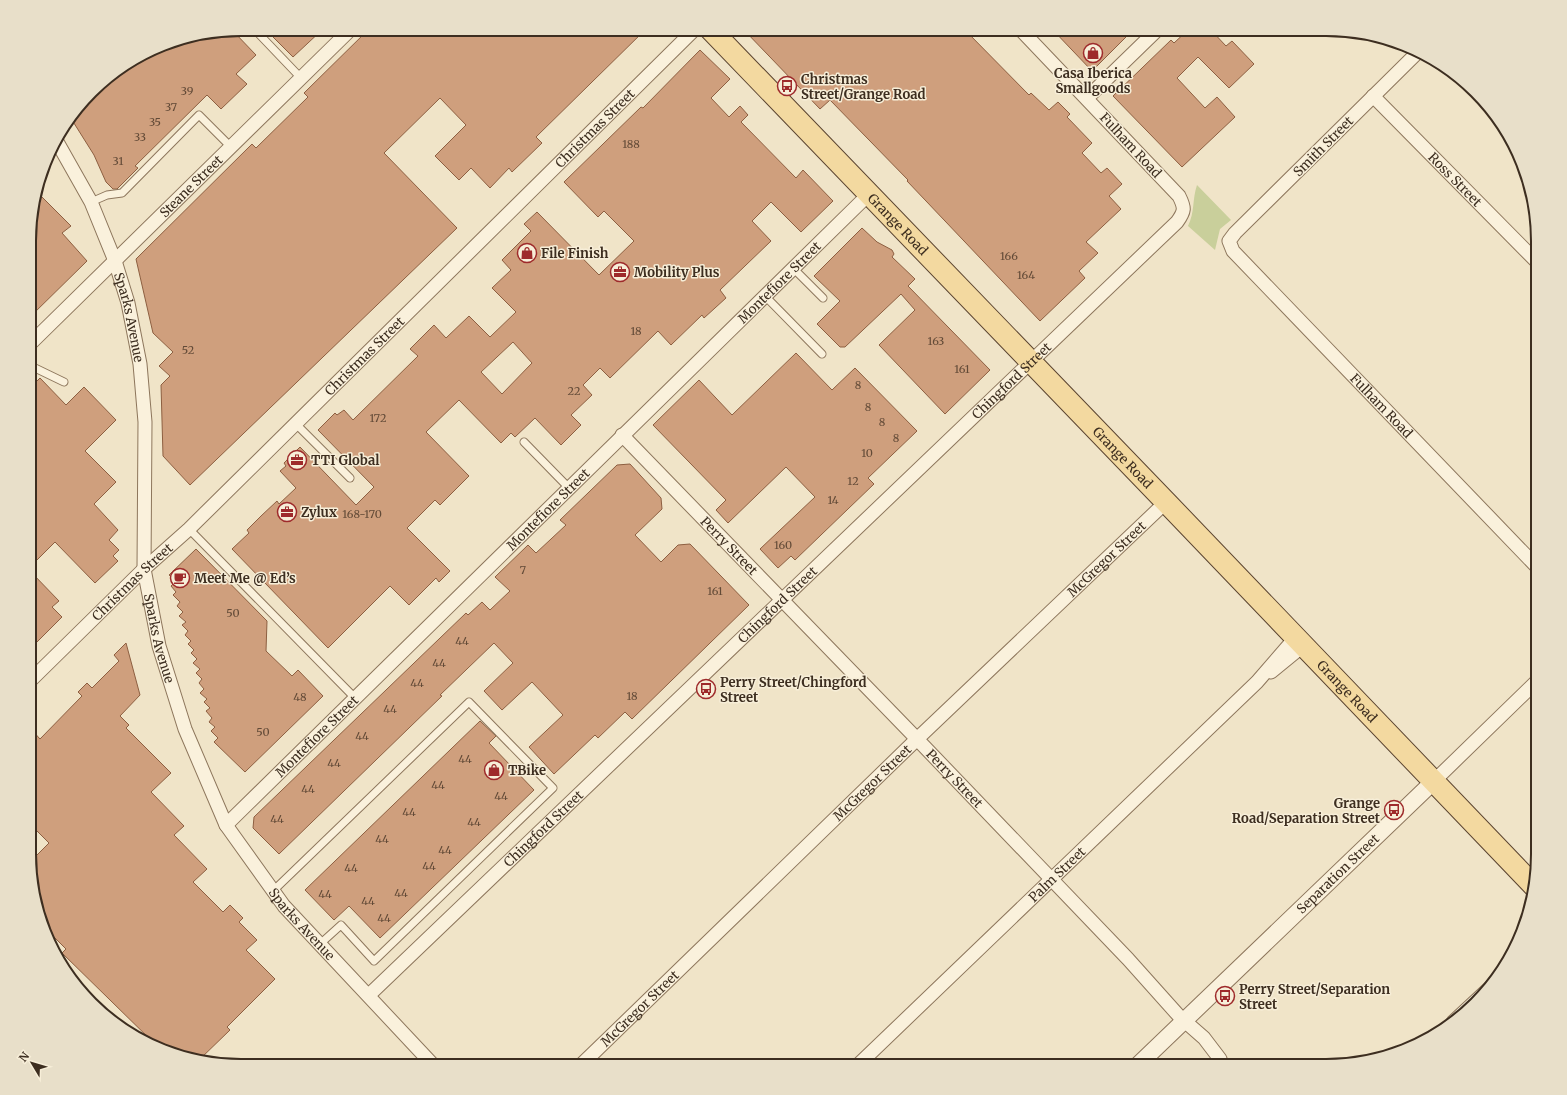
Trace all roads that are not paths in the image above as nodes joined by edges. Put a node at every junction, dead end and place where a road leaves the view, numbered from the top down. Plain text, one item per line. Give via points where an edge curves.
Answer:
1 (260, 36) edge
2 (344, 36) edge
3 (688, 36) edge
4 (717, 36) edge
5 (1027, 36) edge
6 (1151, 36) edge
7 (1414, 56) edge
8 (301, 78) junction
9 (1374, 96) junction
10 (1087, 98) junction
11 (59, 146) edge
12 (231, 147) junction
13 (869, 194) junction
14 (91, 202) junction
15 (1183, 213) joint
16 (1229, 241) joint
17 (1531, 256) edge
18 (115, 261) junction
19 (793, 268) junction
20 (765, 296) junction
21 (823, 298) dead end
22 (36, 338) edge
23 (822, 354) dead end
24 (1031, 362) junction
25 (36, 368) edge
26 (64, 382) dead end
27 (294, 423) junction
28 (622, 435) junction
29 (524, 442) dead end
30 (350, 478) dead end
31 (569, 488) junction
32 (1166, 502) junction
33 (189, 529) junction
34 (1531, 561) edge
35 (144, 569) junction
36 (783, 600) junction
37 (1300, 641) junction
38 (36, 675) edge
39 (1531, 687) edge
40 (355, 698) junction
41 (917, 739) junction
42 (1433, 782) junction
43 (226, 825) junction
44 (1052, 879) junction
45 (1529, 881) edge
46 (273, 890) junction
47 (320, 944) junction
48 (368, 995) junction
49 (1184, 1021) junction
50 (427, 1059) edge
51 (587, 1059) edge
52 (865, 1059) edge
53 (1144, 1059) edge
54 (1221, 1059) edge

1 - 8 lane
2 - 8 street, Steane Street
3 - 27 street, Christmas Street
4 - 13 main road, Grange Road
5 - 10 street, Fulham Road
6 - 10 street
7 - 9 street, Smith Street
8 - 12 street, Steane Street
9 - 16 street, Smith Street
9 - 17 street, Ross Street
10 - 15 street, Fulham Road via 1178,196 1183,205
11 - 14 street, Sparks Avenue
12 - 14 lane via 199,116 122,194 107,195
12 - 18 street, Steane Street
13 - 19 street, Montefiore Street
13 - 24 main road, Grange Road
14 - 18 street, Sparks Avenue
15 - 24 street, Chingford Street
16 - 34 street, Fulham Road via 1233,251
18 - 22 street, Steane Street
18 - 35 street, Sparks Avenue via 128,303 141,371 145,422
19 - 20 street, Montefiore Street
19 - 21 lane
20 - 23 lane
20 - 28 street, Montefiore Street
24 - 32 main road, Grange Road
24 - 36 street, Chingford Street
25 - 26 lane
27 - 30 lane
27 - 33 street, Christmas Street
28 - 31 street, Montefiore Street
28 - 36 street, Perry Street
29 - 31 lane
31 - 40 street, Montefiore Street
32 - 37 main road, Grange Road
32 - 41 street, McGregor Street
33 - 35 street, Christmas Street
33 - 40 lane
35 - 38 street, Christmas Street
35 - 43 street, Sparks Avenue via 159,646 185,729
36 - 41 street, Perry Street
36 - 48 street, Chingford Street
37 - 42 main road, Grange Road
37 - 44 street, Palm Street via 1288,659 1257,682
39 - 42 street, Separation Street
40 - 43 street, Montefiore Street
41 - 44 street, Perry Street
41 - 51 street, McGregor Street
42 - 45 main road, Grange Road
42 - 49 street, Separation Street
43 - 46 street, Sparks Avenue
44 - 49 street, Perry Street
44 - 52 street, Palm Street
46 - 47 street, Sparks Avenue via 284,906
46 - 47 lane via 470,702 553,788 374,961 341,925
47 - 48 street, Sparks Avenue
48 - 50 street, Sparks Avenue
49 - 53 street, Separation Street
49 - 54 street, Perry Street via 1204,1038

